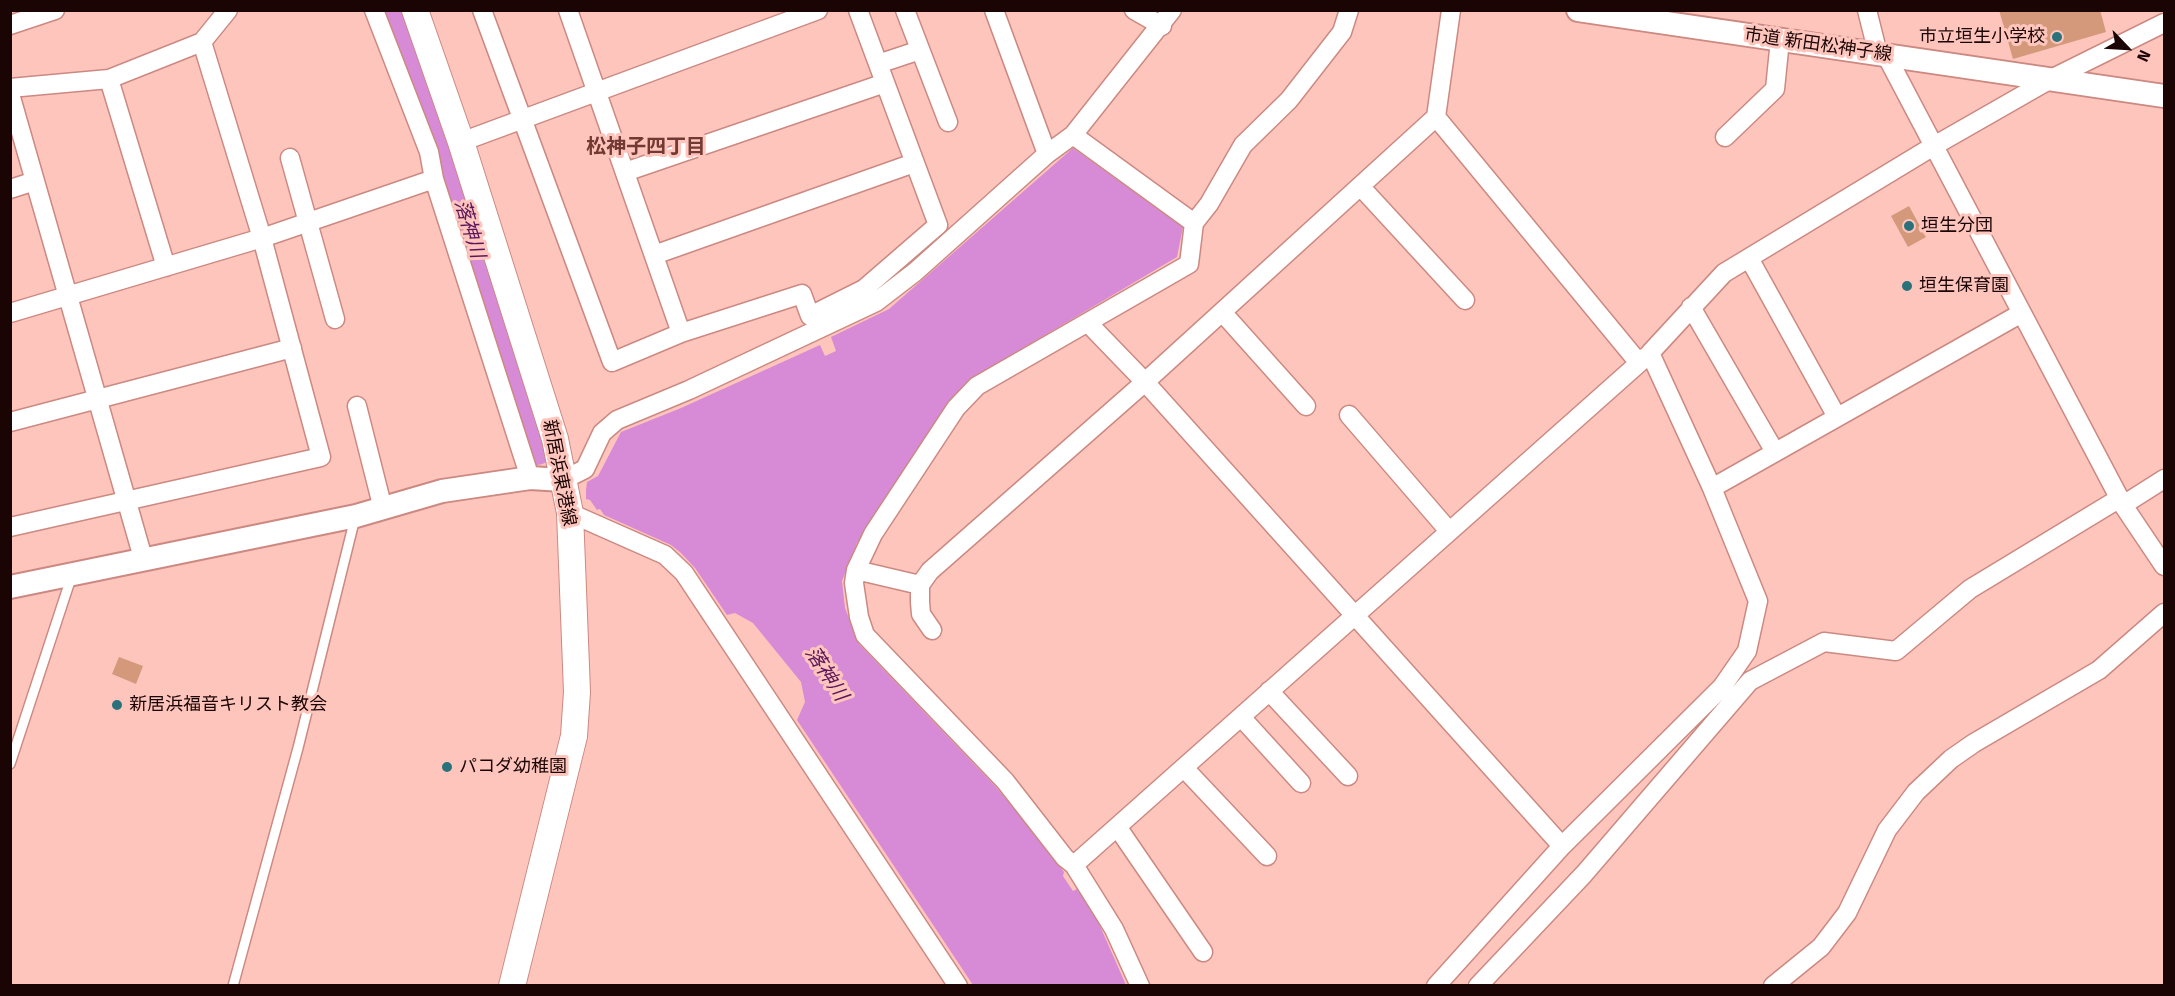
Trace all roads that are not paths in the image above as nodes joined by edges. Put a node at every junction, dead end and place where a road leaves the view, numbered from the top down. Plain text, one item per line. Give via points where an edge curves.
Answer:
1 (55, 10) edge
2 (228, 10) edge
3 (374, 10) edge
4 (415, 10) edge
5 (482, 10) edge
6 (568, 10) edge
7 (818, 10) edge
8 (858, 10) edge
9 (905, 10) edge
10 (994, 10) edge
11 (1134, 10) edge
12 (1172, 10) edge
13 (1350, 10) edge
14 (1451, 10) edge
15 (1578, 10) edge
16 (1867, 10) edge
17 (2164, 23) edge
18 (10, 25) edge
19 (1162, 26) junction
20 (1780, 40) junction
21 (202, 42) junction
22 (920, 51) junction
23 (1882, 54) junction
24 (878, 64) junction
25 (109, 79) junction
26 (2051, 79) junction
27 (885, 83) junction
28 (10, 88) edge
29 (596, 91) junction
30 (10, 94) edge
31 (2164, 96) edge
32 (1436, 117) junction
33 (522, 119) junction
34 (948, 122) dead end
35 (1073, 135) junction
36 (1725, 137) dead end
37 (461, 142) junction
38 (1932, 147) junction
39 (1047, 154) junction
40 (290, 158) dead end
41 (914, 163) junction
42 (625, 172) junction
43 (434, 179) junction
44 (35, 182) junction
45 (1360, 186) junction
46 (10, 189) edge
47 (309, 222) junction
48 (1194, 223) junction
49 (262, 238) junction
50 (654, 255) junction
51 (1749, 258) junction
52 (166, 267) junction
53 (68, 296) junction
54 (1465, 300) dead end
55 (1691, 307) junction
56 (1222, 312) junction
57 (10, 313) edge
58 (2020, 314) junction
59 (335, 319) dead end
60 (1088, 323) junction
61 (681, 333) junction
62 (292, 348) junction
63 (1645, 358) junction
64 (1145, 382) junction
65 (97, 399) junction
66 (357, 406) dead end
67 (1306, 406) dead end
68 (1349, 415) dead end
69 (1837, 417) junction
70 (10, 422) edge
71 (1775, 452) junction
72 (530, 478) junction
73 (2164, 479) edge
74 (563, 480) junction
75 (1712, 488) junction
76 (126, 501) junction
77 (2121, 501) junction
78 (384, 509) junction
79 (570, 513) junction
80 (356, 516) junction
81 (10, 527) edge
82 (1449, 531) junction
83 (143, 558) junction
84 (2164, 566) edge
85 (856, 570) junction
86 (73, 573) junction
87 (920, 585) junction
88 (10, 587) edge
89 (2164, 613) edge
90 (1354, 614) junction
91 (932, 630) dead end
92 (1269, 691) junction
93 (1241, 717) junction
94 (10, 764) edge
95 (1184, 768) junction
96 (1348, 776) dead end
97 (1301, 783) dead end
98 (1118, 828) junction
99 (1562, 846) junction
100 (1267, 856) dead end
101 (1074, 865) junction
102 (1203, 952) dead end
103 (233, 986) edge
104 (512, 986) edge
105 (958, 986) edge
106 (1140, 986) edge
107 (1436, 986) edge
108 (1478, 986) edge
109 (1773, 986) edge

1 - 18 street
2 - 21 street
3 - 43 street via 429,152
4 - 37 main road, 新居浜東港線
5 - 33 street
6 - 29 street
7 - 29 street
8 - 24 street
9 - 22 street
10 - 39 street
11 - 19 street
12 - 19 street
13 - 48 street via 1342,32 1289,100 1243,145
14 - 32 street
15 - 20 street, 市道 新田松神子線
16 - 23 street
17 - 26 street
19 - 35 street
20 - 23 street, 市道 新田松神子線
20 - 36 street via 1775,89
21 - 25 street
21 - 49 street
22 - 24 street
22 - 34 street
23 - 26 street, 市道 新田松神子線
23 - 38 street
24 - 27 street
25 - 28 street
25 - 52 street
26 - 31 street, 市道 新田松神子線
26 - 38 street
27 - 41 street
27 - 42 street
29 - 33 street
29 - 42 street
30 - 44 street
32 - 45 street
32 - 63 street
33 - 37 street
33 - 61 street via 612,362
35 - 39 street
35 - 48 street
37 - 74 main road, 新居浜東港線 via 555,440
38 - 51 street
38 - 58 street
39 - 74 street via 876,302 617,420 602,433 585,469
40 - 47 street
41 - 50 street
41 - 61 street via 938,225 864,289 810,316 802,294
42 - 50 street
43 - 47 street
43 - 72 street
44 - 46 street
44 - 53 street
45 - 54 street
45 - 56 street
47 - 49 street
47 - 59 street
48 - 60 street via 1189,264
49 - 52 street
49 - 62 street
50 - 61 street
51 - 55 street via 1724,273
51 - 69 street
52 - 53 street
53 - 57 street
53 - 65 street
55 - 63 street
55 - 71 street
56 - 64 street
56 - 67 street
58 - 69 street
58 - 77 street
60 - 64 street
60 - 85 street via 976,386 938,433 873,534
62 - 65 street
62 - 76 street via 321,457
63 - 75 street
63 - 82 street
64 - 87 street via 930,571
64 - 90 street
65 - 70 street
65 - 76 street
66 - 78 street
68 - 82 street
69 - 71 street
71 - 75 street
72 - 74 street
72 - 78 street via 442,491
73 - 77 street
74 - 79 main road, 新居浜東港線
75 - 99 street via 1758,601 1747,651 1722,687
76 - 81 street
76 - 83 street
77 - 84 street
77 - 108 street via 1971,589 1896,651 1824,642 1750,681 1584,874
78 - 80 street
79 - 104 main road, 新居浜東港線 via 577,692 574,736
79 - 105 street via 665,555 684,573
80 - 83 street
80 - 103 lane
82 - 90 street
83 - 86 street
85 - 87 street
85 - 101 street via 856,596 865,635 1005,781
86 - 88 street
86 - 94 lane
87 - 91 street via 921,614
89 - 109 street via 2099,670 1974,743 1916,792 1887,830 1847,913 1821,947
90 - 92 street
90 - 99 street
92 - 93 street
92 - 96 street
93 - 95 street
93 - 97 street
95 - 98 street
95 - 100 street
98 - 101 street
98 - 102 street
99 - 107 street
101 - 106 street via 1114,929

